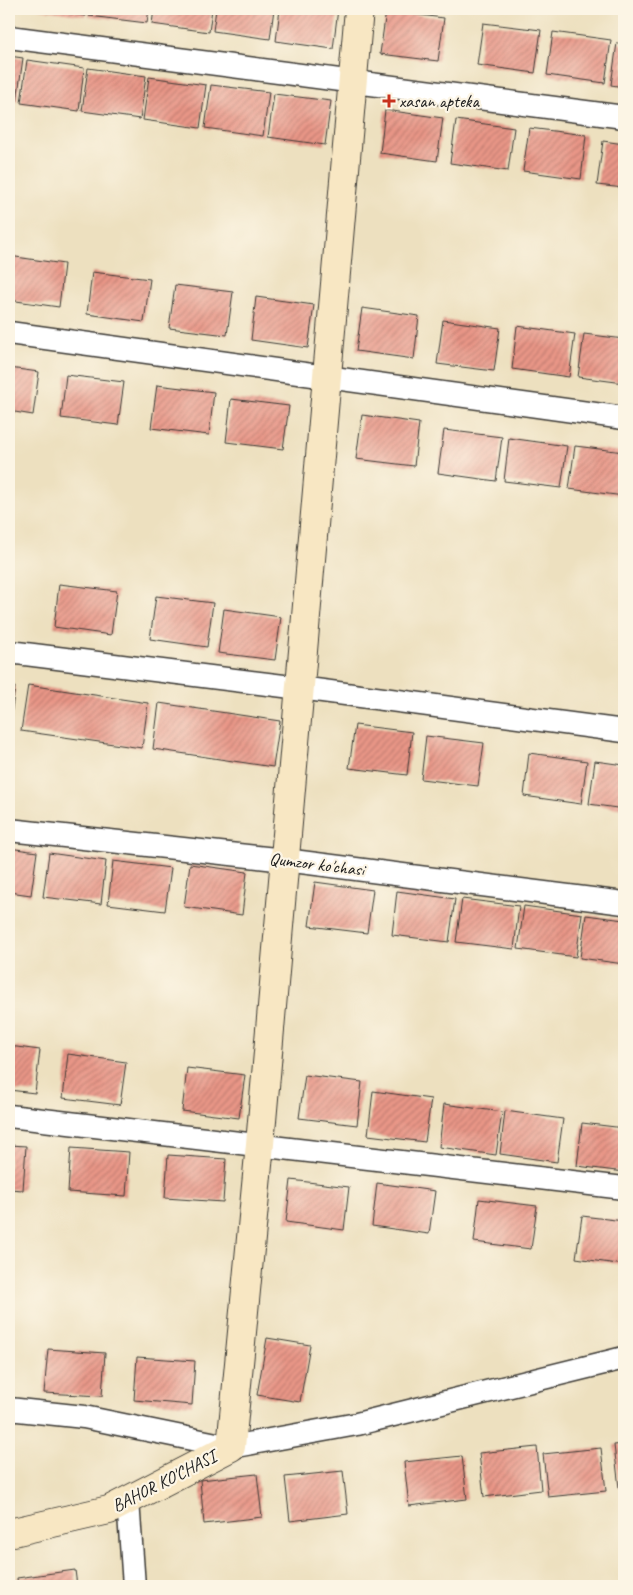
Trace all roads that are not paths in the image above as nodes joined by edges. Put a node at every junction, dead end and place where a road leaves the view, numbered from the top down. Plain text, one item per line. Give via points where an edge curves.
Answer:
1 (359, 9) edge
2 (9, 36) edge
3 (352, 81) junction
4 (624, 117) edge
5 (9, 333) edge
6 (327, 378) junction
7 (624, 418) edge
8 (9, 652) edge
9 (300, 688) junction
10 (624, 732) edge
11 (9, 830) edge
12 (285, 860) junction
13 (624, 902) edge
14 (9, 1116) edge
15 (260, 1144) junction
16 (624, 1188) edge
17 (624, 1358) edge
18 (9, 1409) edge
19 (230, 1447) junction
20 (128, 1500) junction
21 (9, 1533) edge
22 (134, 1586) edge

1 - 3 street
2 - 3 street
3 - 4 street
3 - 6 street
5 - 6 street
6 - 7 street
6 - 9 street
8 - 9 street
9 - 10 street
9 - 12 street
11 - 12 street, Qumzor ko'chasi
12 - 13 street, Qumzor ko'chasi
12 - 15 street
14 - 15 street
15 - 16 street
15 - 19 street
17 - 19 street via 357,1424
18 - 19 street via 84,1417
19 - 20 street, BAHOR KO'CHASI
20 - 21 street, BAHOR KO'CHASI via 109,1510
20 - 22 street

